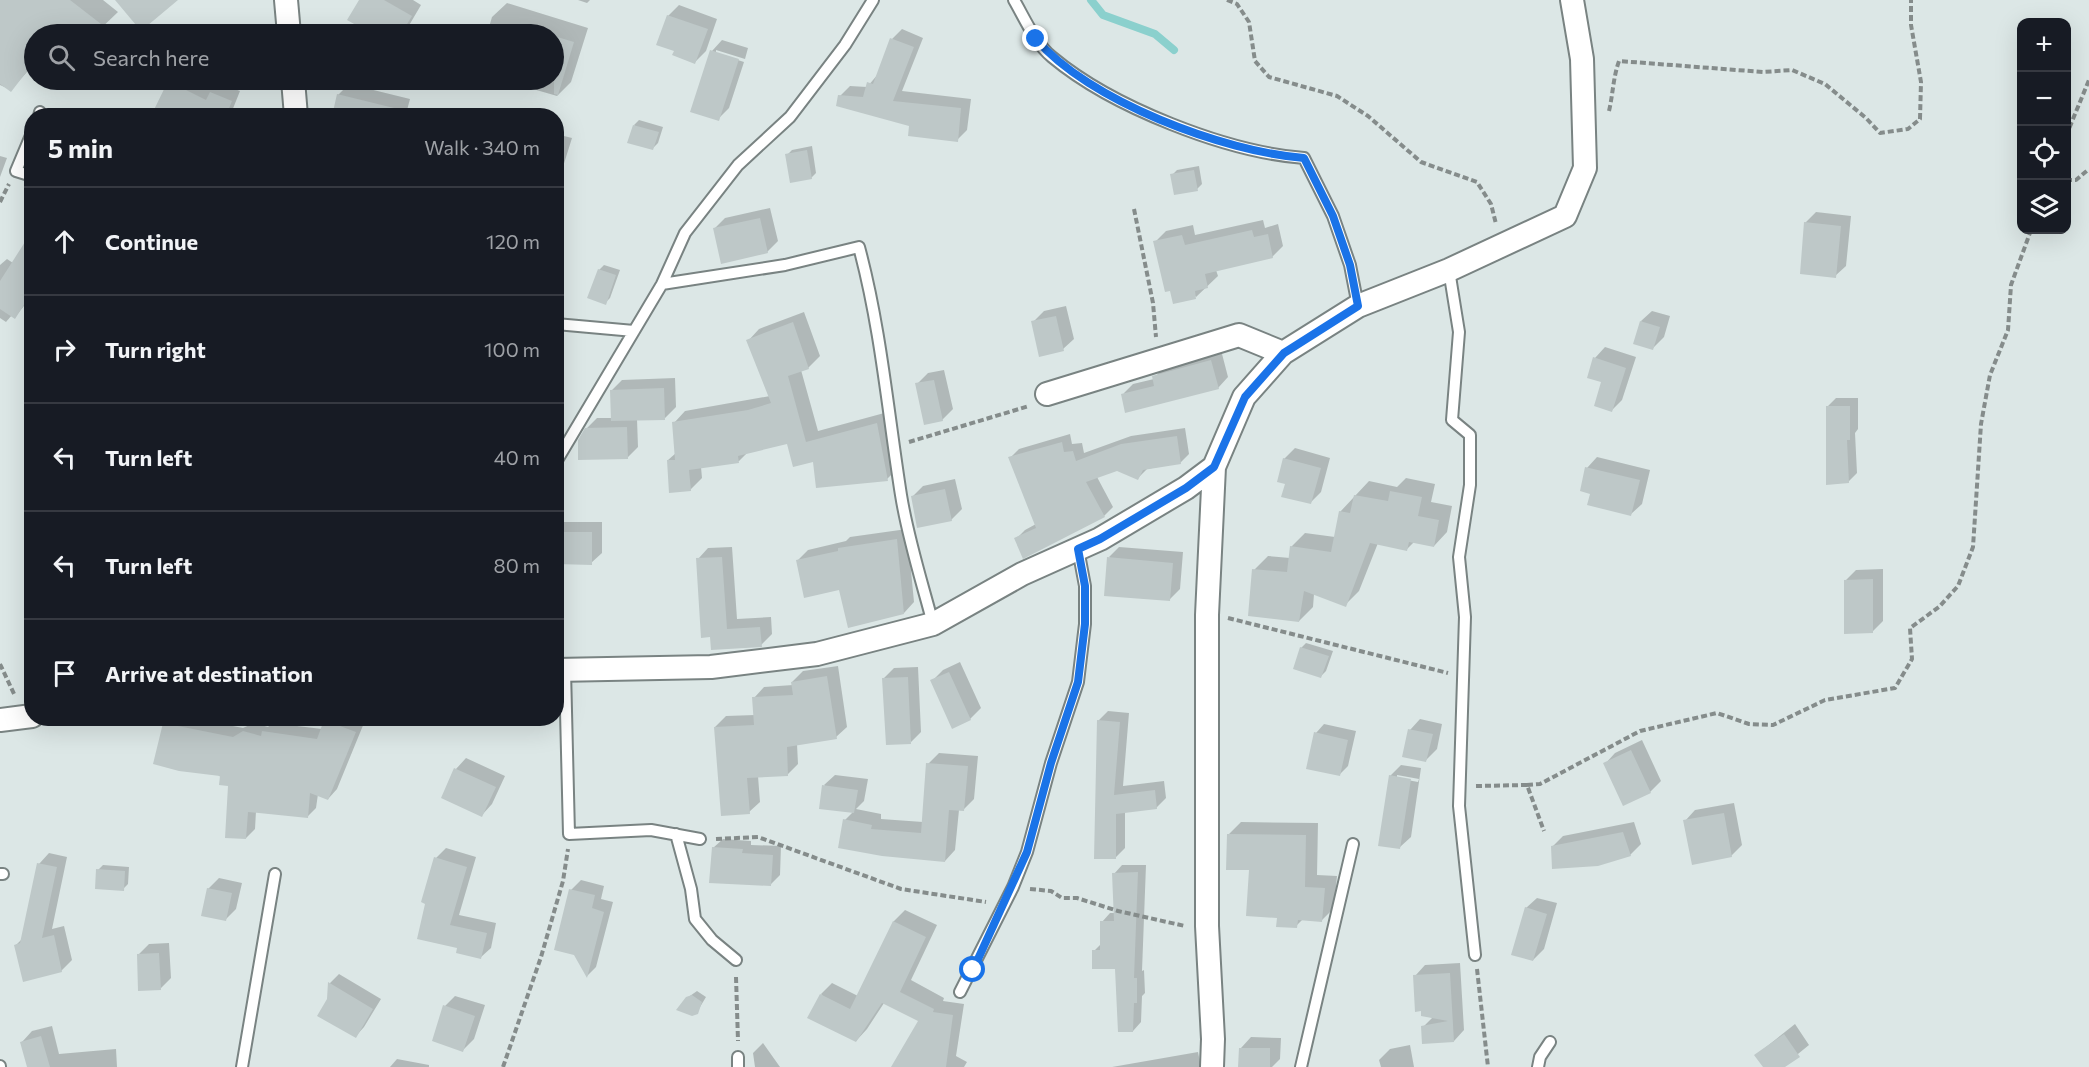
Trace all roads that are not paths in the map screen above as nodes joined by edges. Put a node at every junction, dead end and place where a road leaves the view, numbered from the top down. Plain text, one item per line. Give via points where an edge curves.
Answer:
1 (286, 0) edge
2 (873, 0) edge
3 (1014, 0) edge
4 (1572, 0) edge
5 (288, 24) edge
6 (294, 90) edge
7 (295, 108) edge
8 (24, 152) edge
9 (24, 174) edge
10 (1449, 270) junction
11 (662, 284) junction
12 (1358, 306) junction
13 (564, 325) edge
14 (634, 331) junction
15 (1284, 353) junction
16 (1047, 394) road end
17 (564, 449) edge
18 (1214, 467) junction
19 (1078, 549) junction
20 (933, 624) junction
21 (564, 670) edge
22 (24, 716) edge
23 (0, 720) edge
24 (564, 726) edge
25 (676, 834) junction
26 (700, 839) road end
27 (1353, 844) dead end
28 (275, 874) dead end
29 (1475, 955) road end
30 (735, 960) road end
31 (960, 992) dead end
32 (1550, 1042) dead end
33 (242, 1067) edge
34 (1212, 1067) edge
35 (1301, 1067) edge
36 (1538, 1067) edge

1 - 5 street
2 - 11 lane via 845,45 790,117 738,165 685,233
3 - 12 lane via 1051,57 1100,92 1182,128 1274,156 1304,158 1333,216 1350,265
4 - 10 street via 1582,59 1585,168 1565,216
6 - 7 street
8 - 9 lane via 16,171
10 - 12 street
10 - 29 lane via 1459,332 1452,420 1470,435 1470,486 1459,557 1465,617 1459,806
11 - 14 lane
11 - 20 lane via 785,266 859,247 869,283 902,498
12 - 15 street
13 - 14 lane
14 - 17 lane
15 - 16 street via 1239,335
15 - 18 street via 1245,397
18 - 19 street via 1186,488
18 - 34 street via 1207,615 1207,926
19 - 20 street via 1022,574
19 - 31 lane via 1085,586 1078,682 1027,852
20 - 21 street via 818,654 711,667
22 - 23 street
24 - 25 lane via 569,834 651,830
25 - 26 lane
25 - 30 lane via 695,919
27 - 35 lane
28 - 33 lane
32 - 36 lane

